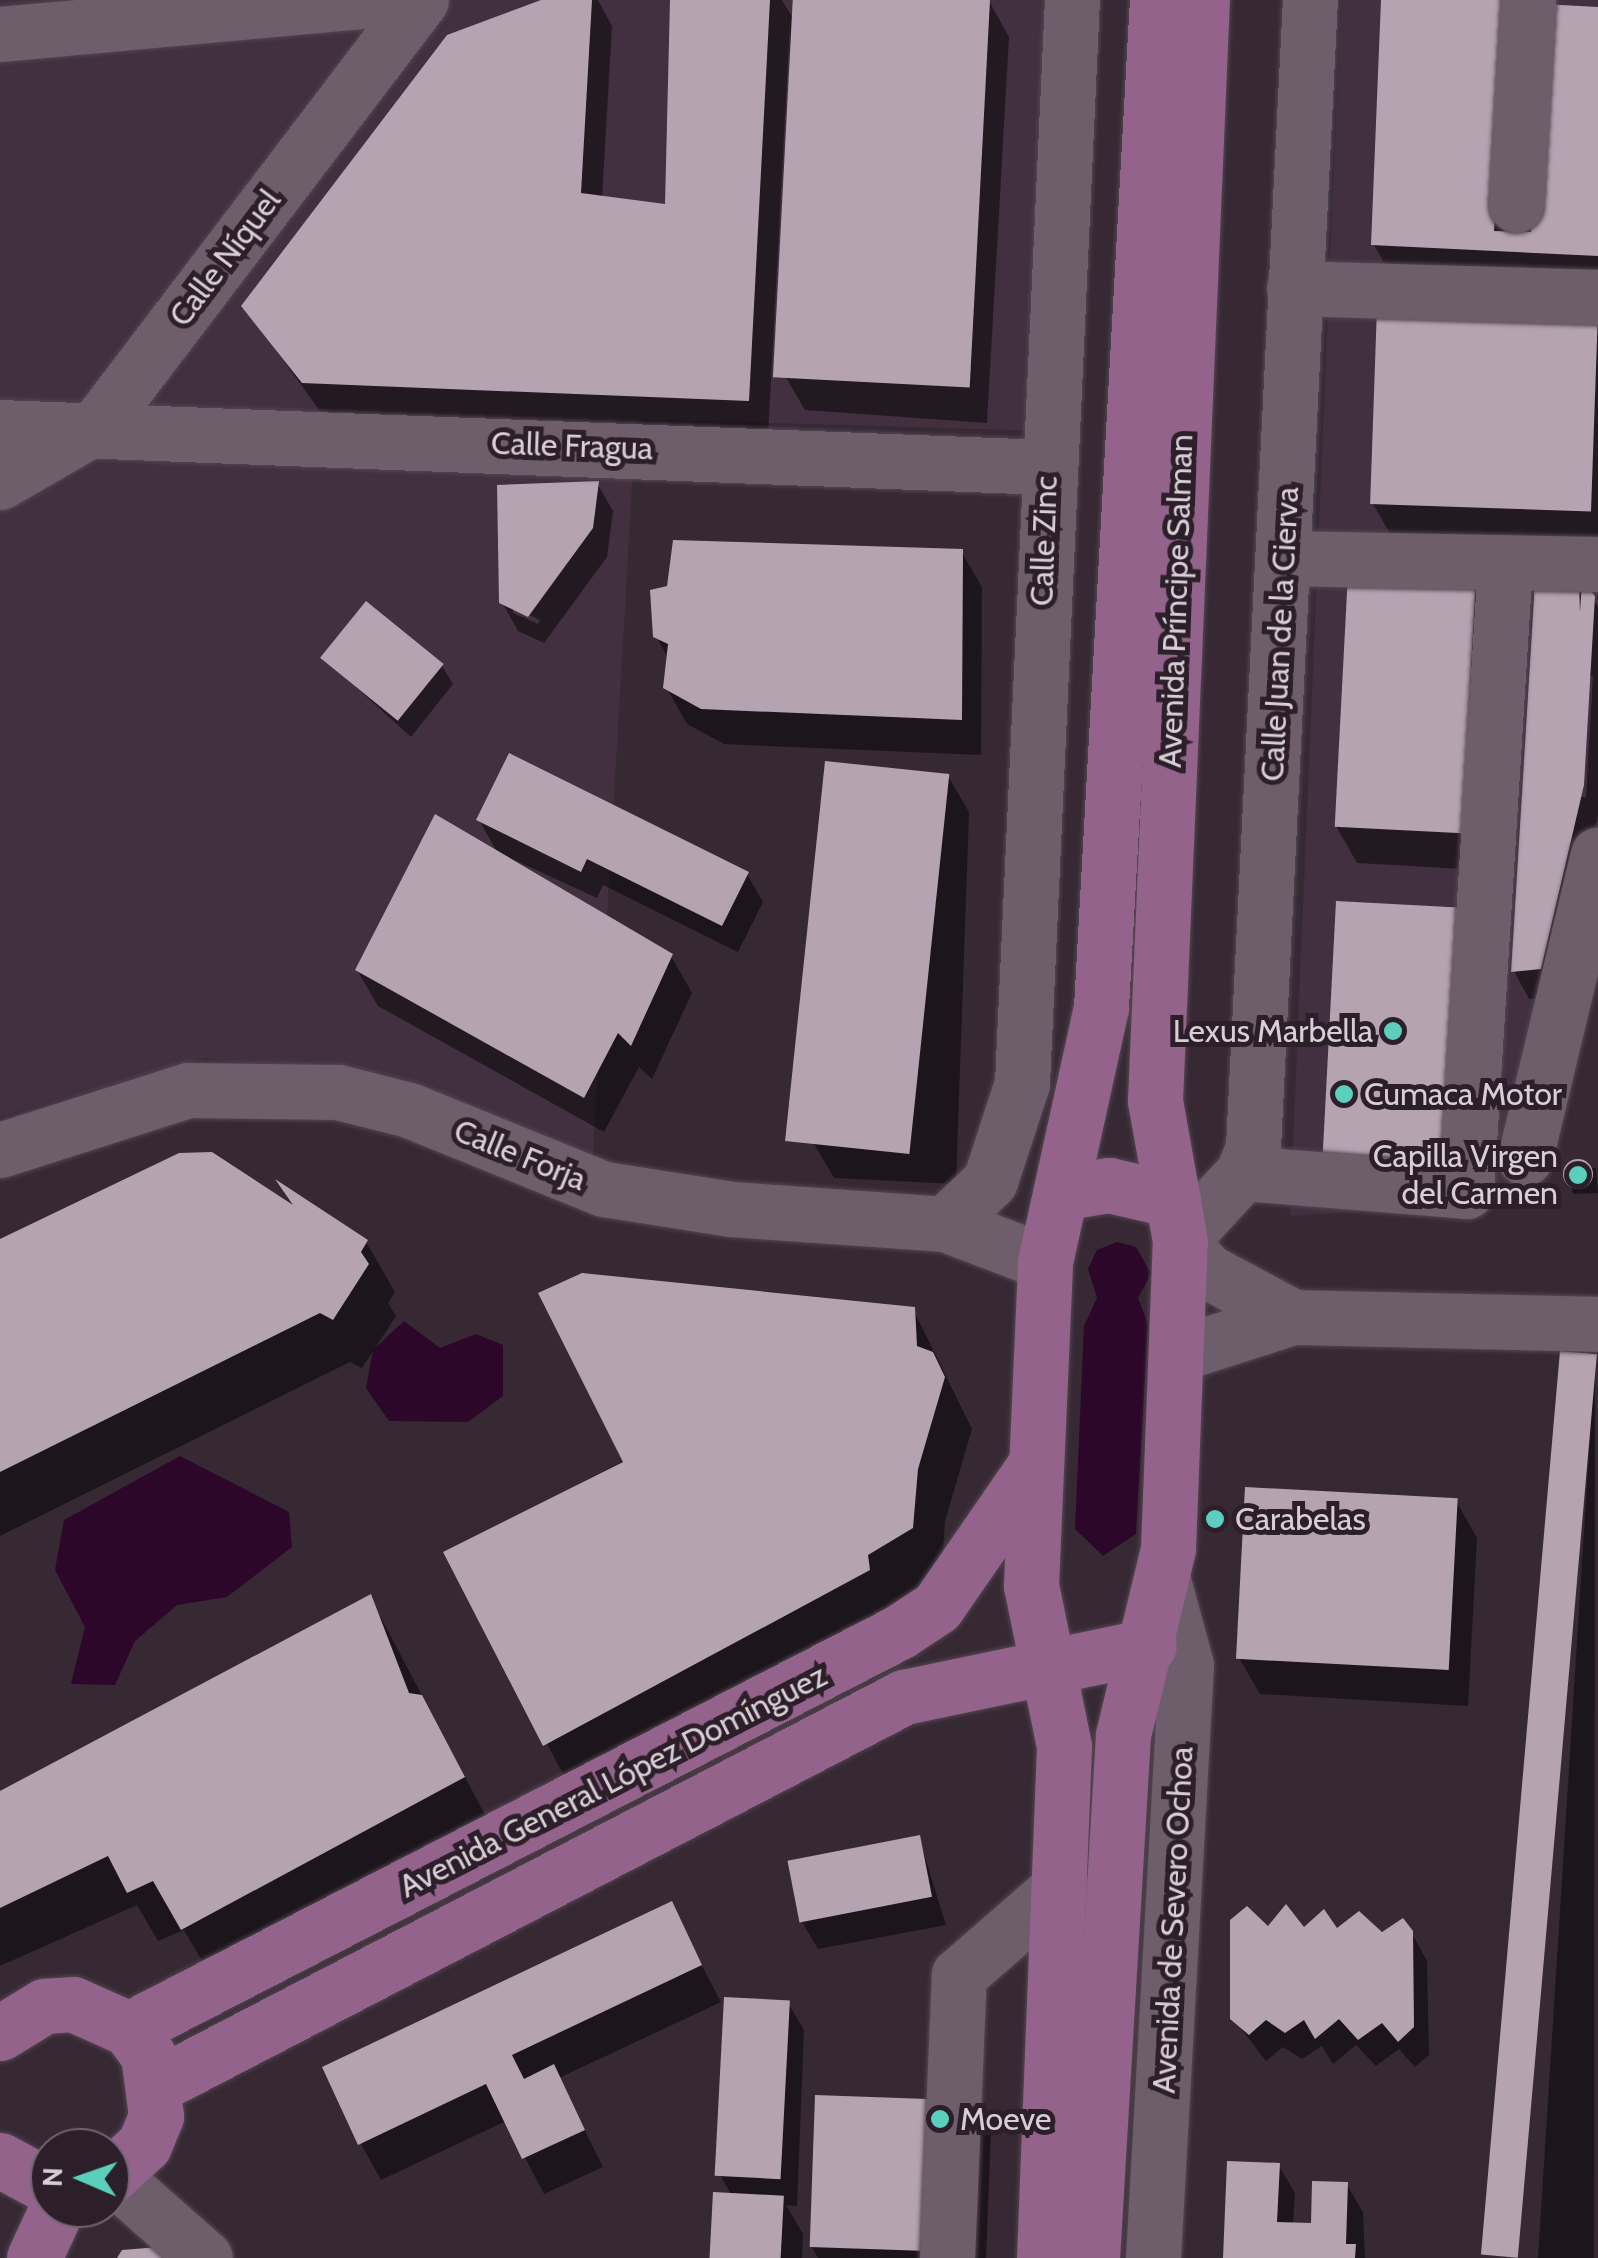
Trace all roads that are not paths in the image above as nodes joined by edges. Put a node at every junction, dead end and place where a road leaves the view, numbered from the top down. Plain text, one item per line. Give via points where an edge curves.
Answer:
1 (371, 0) edge
2 (421, 0) edge
3 (1072, 0) edge
4 (1157, 0) edge
5 (1202, 0) edge
6 (1310, 0) edge
7 (1528, 0) edge
8 (12, 22) edge
9 (1516, 205) dead end
10 (1294, 288) junction
11 (1598, 298) edge
12 (98, 426) junction
13 (0, 427) edge
14 (1048, 466) junction
15 (0, 482) edge
16 (1284, 558) junction
17 (1506, 562) junction
18 (1598, 564) edge
19 (1598, 855) edge
20 (1022, 1083) junction
21 (0, 1150) edge
22 (1525, 1158) dead end
23 (1243, 1173) junction
24 (1066, 1192) junction
25 (1176, 1220) junction
26 (945, 1224) junction
27 (1046, 1262) junction
28 (1292, 1318) junction
29 (1598, 1324) edge
30 (1177, 1354) junction
31 (1036, 1462) junction
32 (1164, 1584) junction
33 (1150, 1646) junction
34 (1048, 1661) junction
35 (1061, 1886) junction
36 (5, 2023) edge
37 (129, 2030) junction
38 (157, 2085) junction
39 (130, 2158) edge
40 (0, 2160) edge
41 (30, 2176) edge
42 (130, 2193) edge
43 (47, 2228) edge
44 (34, 2258) edge
45 (205, 2258) edge
46 (948, 2258) edge
47 (1044, 2258) edge
48 (1092, 2258) edge
49 (1153, 2258) edge

1 - 8 street
2 - 12 street, Calle Níquel
3 - 14 street, Calle Zinc
4 - 24 main road, Avenida Príncipe Salman via 1102,988
5 - 25 main road, Avenida Príncipe Salman via 1155,1101
6 - 10 street, Calle Juan de la Cierva
7 - 9 street
10 - 11 street
10 - 16 street, Calle Juan de la Cierva
12 - 13 street
12 - 14 street, Calle Fragua
12 - 15 street, Calle Níquel
14 - 20 street, Calle Zinc
16 - 17 street
16 - 23 street, Calle Juan de la Cierva via 1253,1146
17 - 18 street
17 - 23 street via 1466,1191
19 - 22 street
20 - 24 street, Calle Zinc
20 - 26 street, Calle Zinc via 990,1181
21 - 26 street, Calle Forja via 152,1097 272,1086 410,1110 604,1190 652,1200
23 - 25 street, Calle Juan de la Cierva
24 - 25 main road via 1108,1184
24 - 26 street
24 - 27 main road, Avenida Príncipe Salman
25 - 28 street via 1208,1271
25 - 30 main road, Avenida Príncipe Salman
26 - 27 street, Calle Forja
27 - 31 main road, Avenida Príncipe Salman
28 - 29 street
28 - 30 street
30 - 32 main road, Avenida de Severo Ochoa
31 - 34 main road, Avenida Príncipe Salman via 1031,1585
31 - 37 main road, Avenida General López Domínguez via 936,1606 900,1632
32 - 33 main road, Avenida de Severo Ochoa
32 - 49 street, Avenida de Severo Ochoa via 1186,1665
33 - 34 main road, Avenida General López Domínguez
33 - 48 main road, Avenida de Severo Ochoa via 1123,1735
34 - 35 main road via 1064,1746
34 - 38 main road, Avenida General López Domínguez via 929,1688 847,1723
35 - 46 street via 958,1974
35 - 47 main road
36 - 37 main road via 73,2004
37 - 38 main road
38 - 39 main road via 144,2146
40 - 41 main road
42 - 45 street
43 - 44 main road

